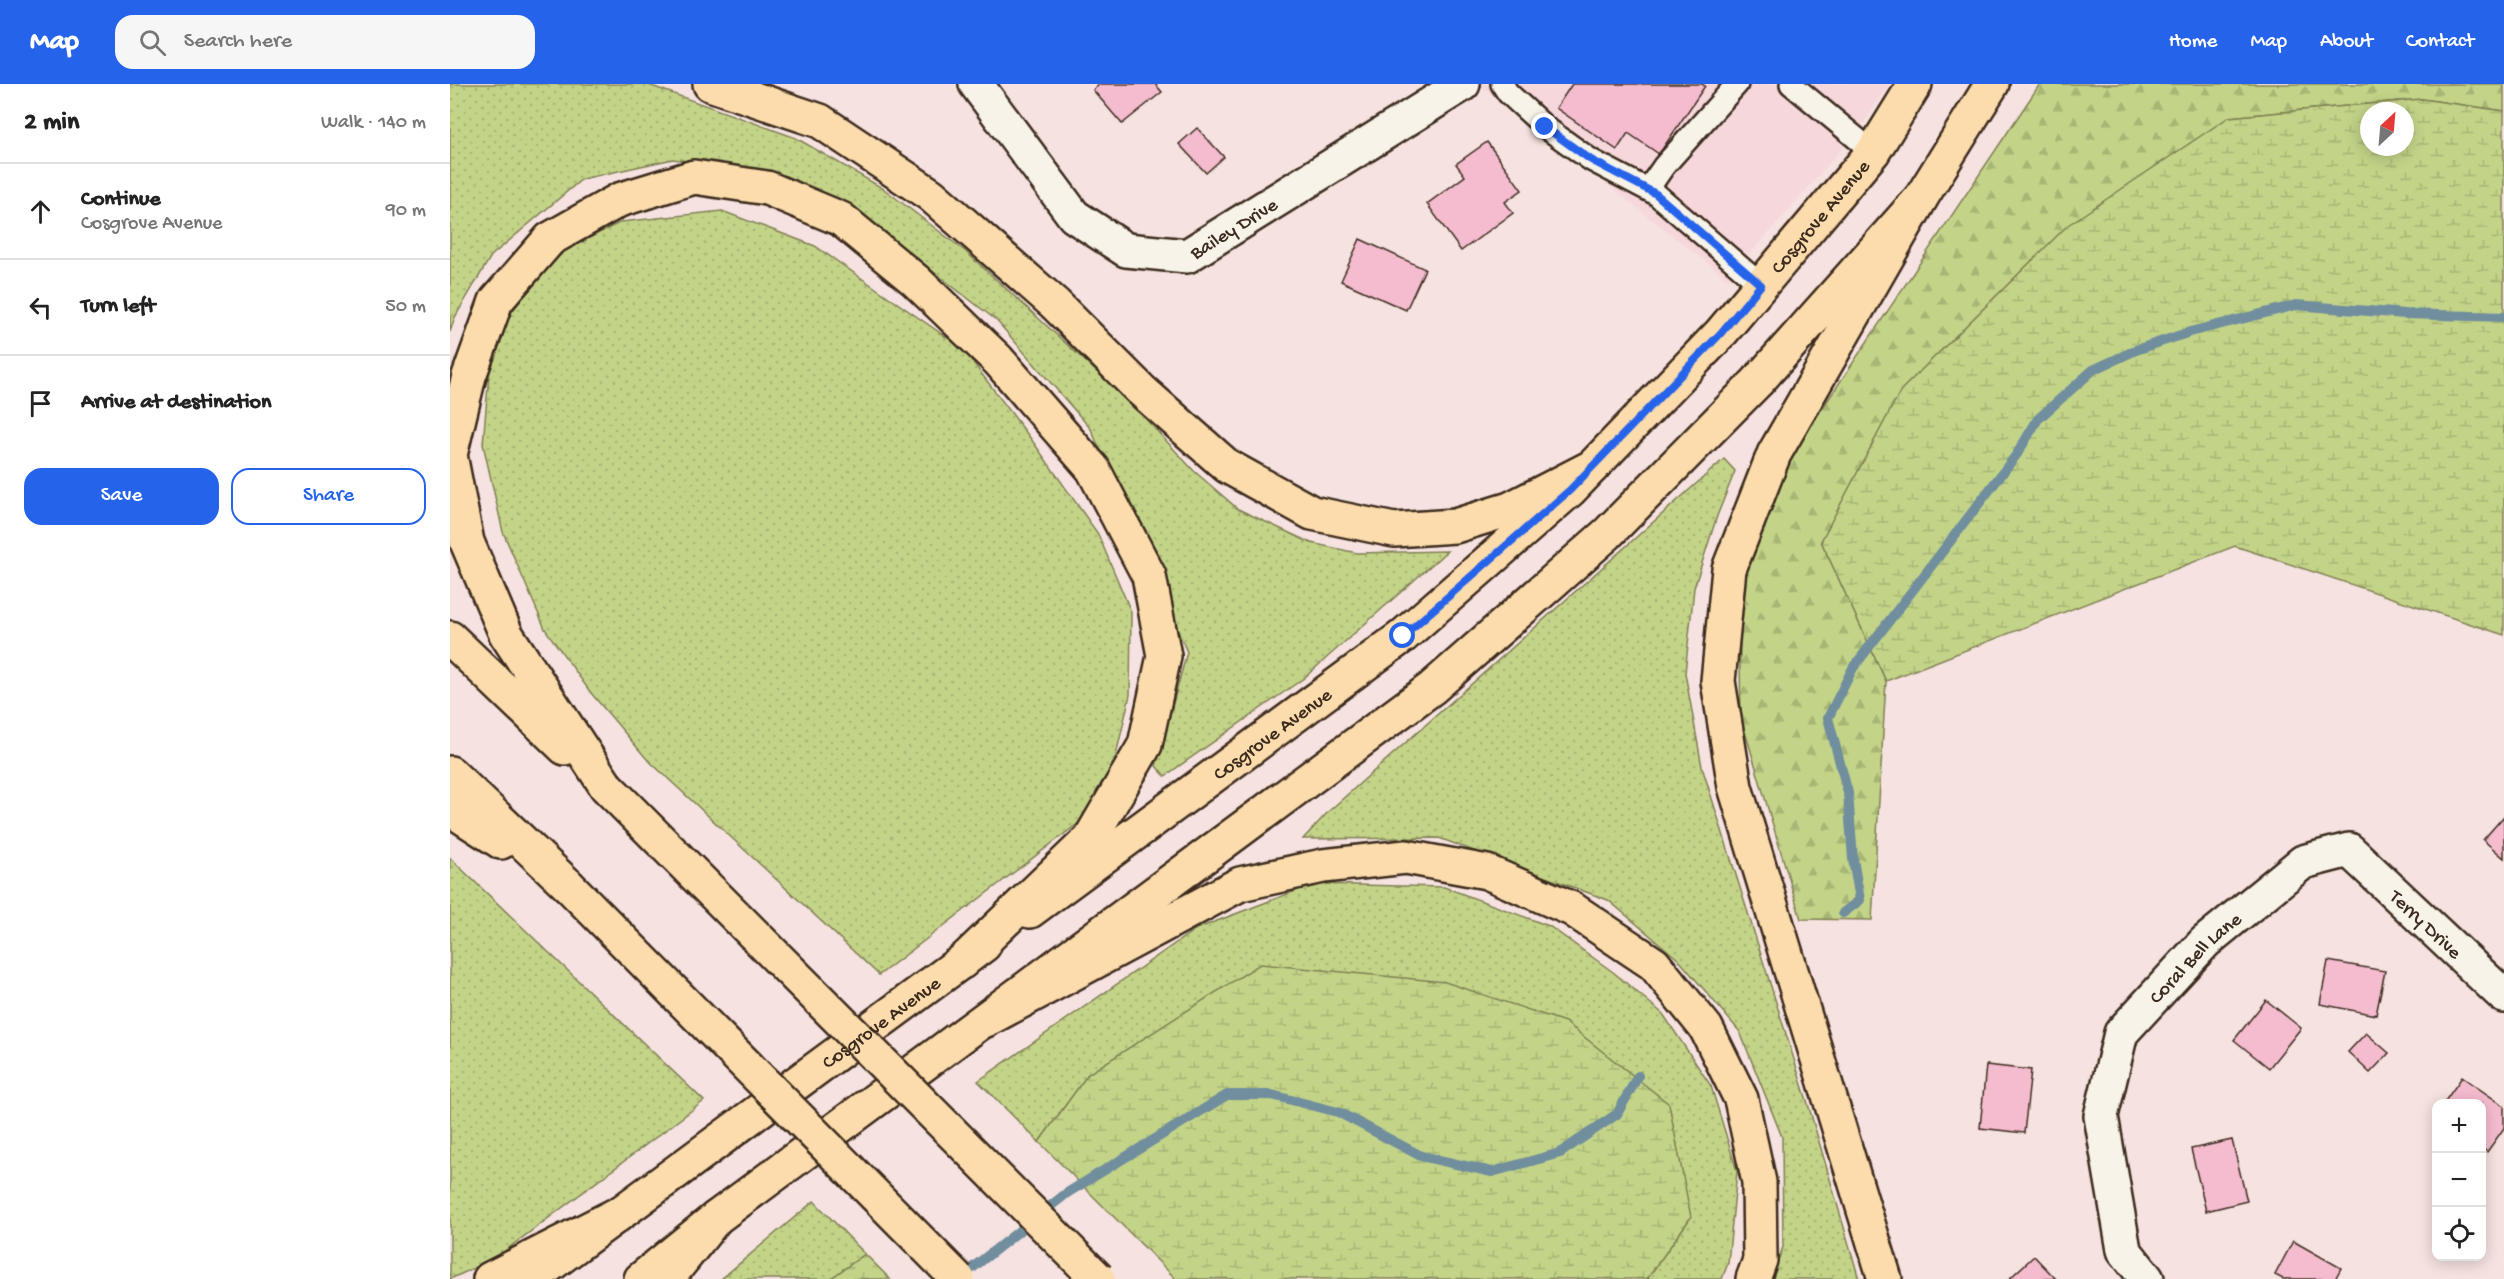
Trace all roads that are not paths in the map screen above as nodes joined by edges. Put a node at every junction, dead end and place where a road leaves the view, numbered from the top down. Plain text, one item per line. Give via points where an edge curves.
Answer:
1 (710, 84) edge
2 (976, 84) edge
3 (1463, 84) edge
4 (1503, 84) edge
5 (1737, 84) edge
6 (1791, 84) edge
7 (1915, 84) edge
8 (1992, 84) edge
9 (1873, 152) junction
10 (1648, 189) junction
11 (1921, 198) junction
12 (1761, 285) junction
13 (1592, 467) junction
14 (450, 638) edge
15 (450, 773) edge
16 (606, 786) junction
17 (450, 809) edge
18 (2349, 850) joint
19 (568, 885) junction
20 (962, 962) junction
21 (2504, 996) edge
22 (986, 1020) junction
23 (620, 1214) junction
24 (716, 1218) junction
25 (490, 1279) edge
26 (531, 1279) edge
27 (641, 1279) edge
28 (667, 1279) edge
29 (958, 1279) edge
30 (1098, 1279) edge
31 (1753, 1279) edge
32 (1885, 1279) edge
33 (2147, 1279) edge

1 - 13 main road via 820,121 932,195 1227,466 1312,513 1394,530 1455,526 1510,509
2 - 3 street, Bailey Drive via 1074,216 1126,250 1187,256
4 - 10 lane via 1545,127 1591,160
5 - 10 lane
6 - 9 lane
7 - 9 main road, Cosgrove Avenue
8 - 11 main road
9 - 12 main road, Cosgrove Avenue
10 - 12 lane
11 - 22 main road via 1757,382 1607,534 1432,688
11 - 32 main road via 1774,454 1729,569 1718,681 1735,787
12 - 13 main road, Cosgrove Avenue via 1720,334
13 - 20 main road, Cosgrove Avenue via 1403,636
14 - 16 main road
15 - 19 main road
16 - 20 main road via 506,634 467,542 450,455 469,376 496,301 550,239 619,200 694,177 767,188 841,219 915,280 998,360 1093,470 1149,576 1164,656 1146,745 1090,839
16 - 30 main road, bridge
17 - 19 main road
18 - 21 street, Terry Drive
18 - 33 street, Coral Bell Lane via 2303,862 2205,942 2121,1033 2101,1116 2124,1250
19 - 29 main road, bridge
20 - 23 main road, Cosgrove Avenue
22 - 24 main road
22 - 31 main road via 1240,884 1323,866 1406,857 1487,872 1572,909 1654,964 1706,1028 1741,1099 1759,1182 1760,1260
23 - 25 main road
23 - 26 main road, Cosgrove Avenue
24 - 27 main road
24 - 28 main road

